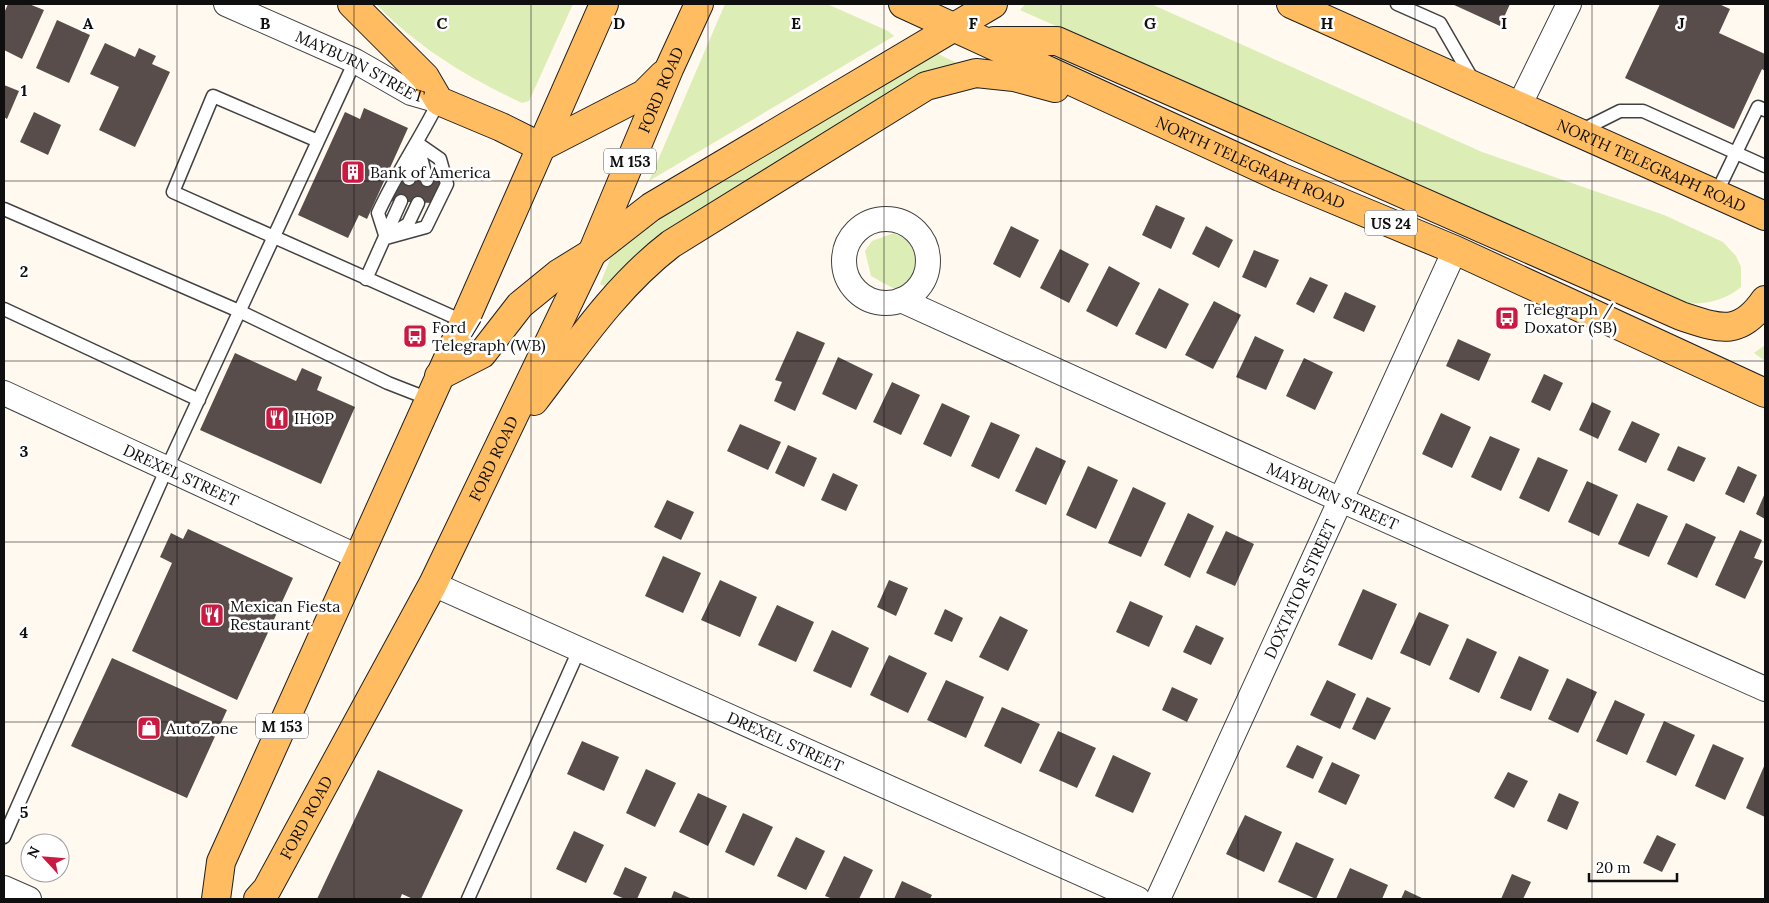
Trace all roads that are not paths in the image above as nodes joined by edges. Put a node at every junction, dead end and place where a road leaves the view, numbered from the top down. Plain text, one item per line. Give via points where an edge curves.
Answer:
1 (226, 4) edge
2 (352, 4) edge
3 (604, 4) edge
4 (699, 4) edge
5 (903, 4) edge
6 (993, 4) edge
7 (1291, 4) edge
8 (1397, 4) edge
9 (1569, 4) edge
10 (952, 26) junction
11 (985, 41) junction
12 (355, 61) junction
13 (669, 69) junction
14 (1476, 86) junction
15 (439, 101) junction
16 (1519, 106) junction
17 (1132, 109) junction
18 (1765, 110) edge
19 (1577, 132) junction
20 (318, 140) junction
21 (417, 143) junction
22 (541, 148) junction
23 (1735, 153) junction
24 (1765, 166) edge
25 (410, 179) dead end
26 (427, 180) dead end
27 (1716, 194) junction
28 (401, 201) dead end
29 (418, 203) dead end
30 (4, 208) edge
31 (1762, 220) edge
32 (274, 238) junction
33 (386, 238) junction
34 (1455, 250) junction
35 (592, 253) junction
36 (366, 279) junction
37 (901, 300) dead end
38 (1765, 300) edge
39 (4, 309) edge
40 (239, 311) junction
41 (464, 322) junction
42 (434, 388) junction
43 (4, 393) edge
44 (1765, 393) edge
45 (199, 400) junction
46 (499, 448) junction
47 (167, 468) junction
48 (1341, 500) junction
49 (358, 557) junction
50 (433, 584) junction
51 (579, 650) junction
52 (1765, 689) edge
53 (4, 837) edge
54 (4, 888) edge
55 (29, 899) edge
56 (216, 899) edge
57 (258, 899) edge
58 (468, 899) edge
59 (1138, 899) edge
60 (1158, 899) edge

1 - 12 street, MAYBURN STREET
2 - 15 main road via 425,77
3 - 22 main road, M 153
4 - 13 main road, FORD ROAD / M 153
5 - 10 main road, NORTH TELEGRAPH ROAD / US 24
6 - 10 main road
7 - 14 main road, NORTH TELEGRAPH ROAD
8 - 14 lane via 1440,23
9 - 16 street
10 - 11 main road, NORTH TELEGRAPH ROAD / US 24
10 - 35 main road via 651,207
11 - 17 main road, NORTH TELEGRAPH ROAD / US 24
11 - 38 main road via 1057,41 1681,316 1721,329 1741,324 1756,313
12 - 15 street, MAYBURN STREET via 411,93
12 - 20 lane
13 - 22 main road via 644,94
13 - 35 main road, FORD ROAD / M 153
14 - 16 main road, NORTH TELEGRAPH ROAD
15 - 21 lane
15 - 22 main road
16 - 19 main road, NORTH TELEGRAPH ROAD
17 - 34 main road, NORTH TELEGRAPH ROAD / US 24 via 1280,177
17 - 46 main road via 1014,77 976,73 926,86 671,244 646,263 610,301
18 - 23 lane via 1758,107
19 - 23 lane via 1620,111 1643,111
19 - 27 main road, NORTH TELEGRAPH ROAD
20 - 32 lane
20 - 32 lane via 213,96 174,192
21 - 25 lane
21 - 26 lane
21 - 33 lane via 398,171 378,213
21 - 33 lane via 440,159 448,184 426,227
22 - 41 main road, M 153
23 - 24 lane
23 - 27 lane
27 - 31 main road, NORTH TELEGRAPH ROAD
28 - 33 lane
29 - 33 lane via 408,224
30 - 40 lane
32 - 36 lane
32 - 40 lane
33 - 36 lane
34 - 44 main road, NORTH TELEGRAPH ROAD / US 24
34 - 48 street, DOXTATOR STREET
35 - 42 main road via 558,274 520,305 482,354
35 - 46 main road, FORD ROAD / M 153
36 - 41 lane
37 - 48 street, MAYBURN STREET
39 - 45 lane
40 - 42 lane via 388,383
40 - 45 lane
41 - 42 main road, M 153
42 - 49 main road, M 153
43 - 47 street, DREXEL STREET
45 - 47 lane
46 - 50 main road, FORD ROAD / M 153
47 - 49 street, DREXEL STREET
47 - 53 lane
48 - 52 street, MAYBURN STREET
48 - 60 street, DOXTATOR STREET
49 - 56 main road, M 153 via 221,862
50 - 51 street, DREXEL STREET
50 - 57 main road, FORD ROAD / M 153 via 267,889
51 - 58 lane
51 - 59 street, DREXEL STREET
54 - 55 street

